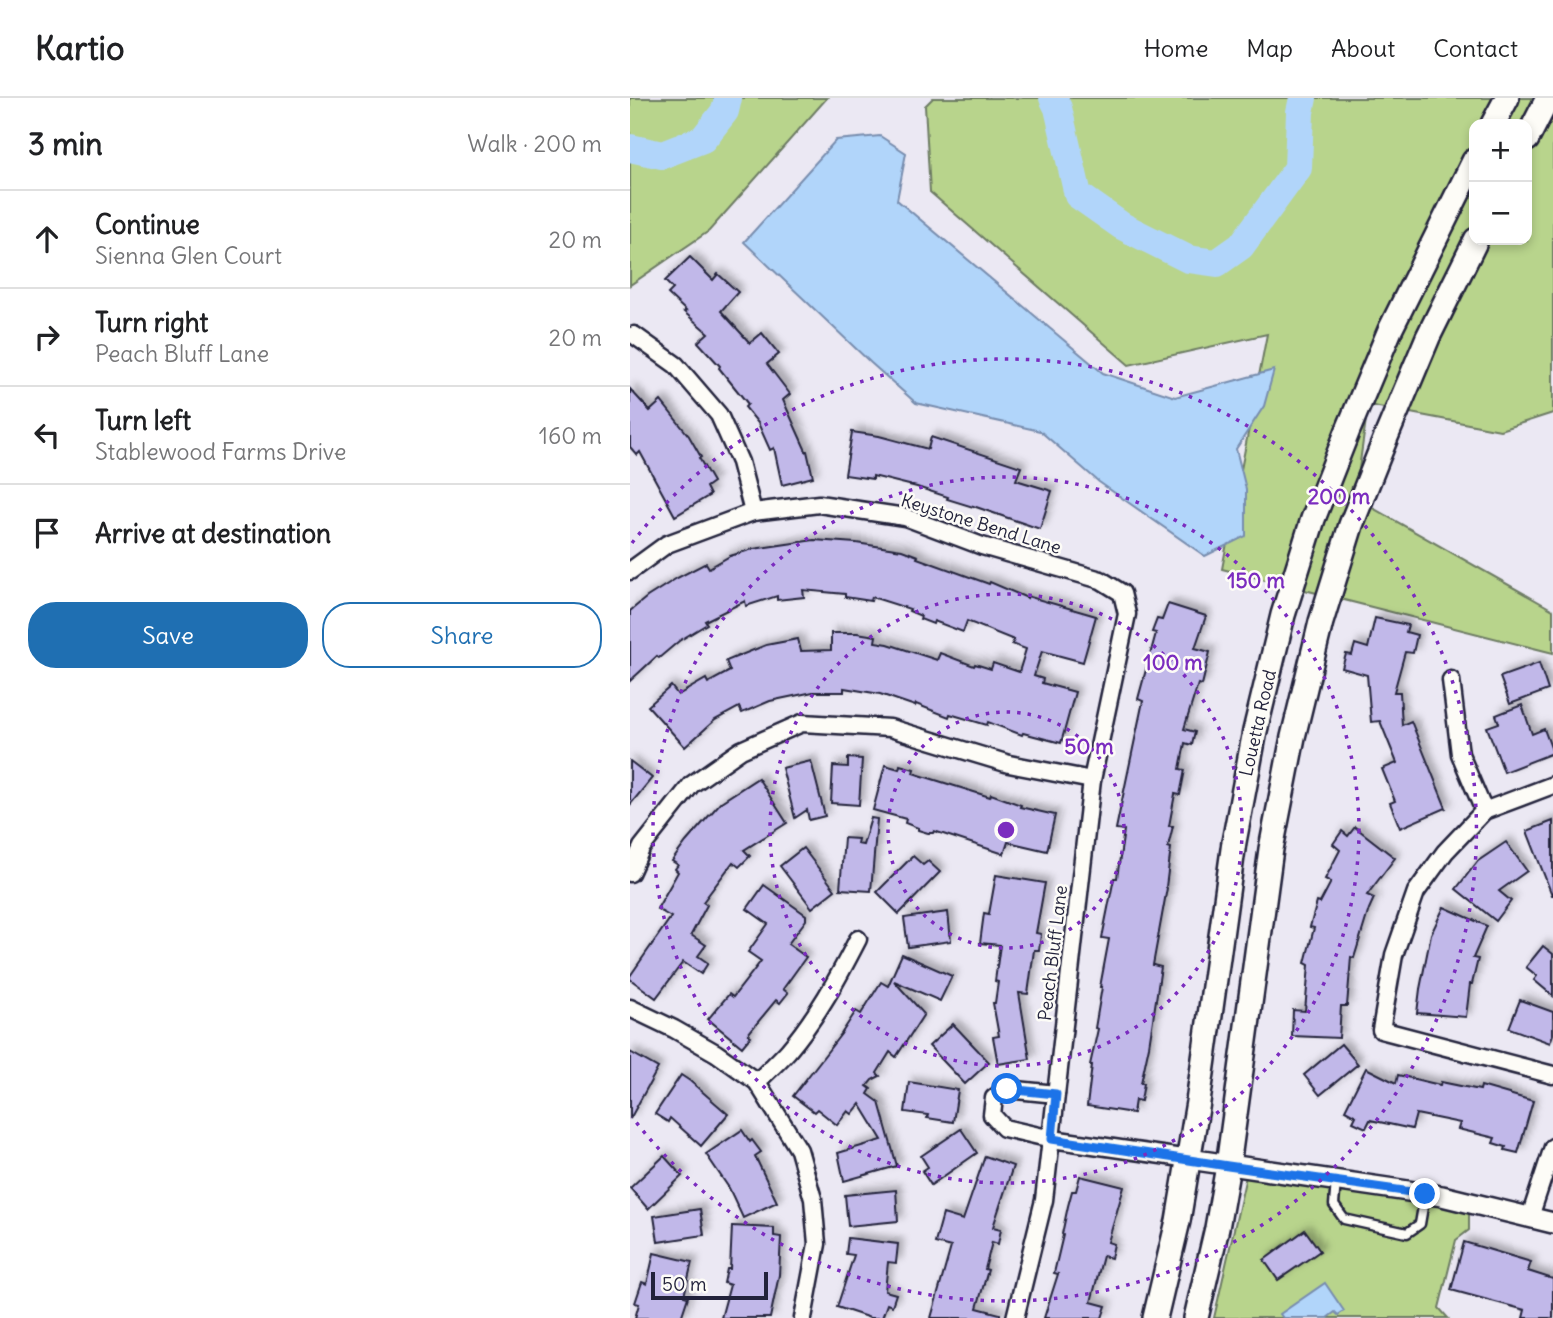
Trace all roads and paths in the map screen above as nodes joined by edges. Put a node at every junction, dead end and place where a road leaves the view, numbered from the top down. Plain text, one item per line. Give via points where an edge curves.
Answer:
1 (1507, 98) edge
2 (1548, 98) edge
3 (1496, 119) edge
4 (1532, 129) edge
5 (1469, 171) edge
6 (1474, 245) edge
7 (635, 335) dead end
8 (753, 512) junction
9 (630, 571) edge
10 (1122, 593) joint
11 (1451, 680) dead end
12 (1092, 780) junction
13 (1553, 785) edge
14 (1484, 811) junction
15 (630, 873) edge
16 (858, 939) dead end
17 (630, 1008) edge
18 (1553, 1075) edge
19 (757, 1082) junction
20 (1056, 1094) junction
21 (1052, 1139) junction
22 (1553, 1147) edge
23 (1189, 1159) junction
24 (1228, 1166) junction
25 (1336, 1181) junction
26 (1425, 1194) junction
27 (1530, 1217) junction
28 (1553, 1223) edge
29 (803, 1318) edge
30 (1015, 1318) edge
31 (1155, 1318) edge
32 (1196, 1318) edge

1 - 3 main road
2 - 4 main road
5 - 23 main road, Louetta Road via 1390,330 1353,418 1313,519 1283,615 1234,842
6 - 24 main road, Louetta Road via 1385,437 1321,622 1271,849
7 - 8 street via 676,365 719,415 740,462
8 - 9 street, Keystone Bend Lane via 667,544
8 - 10 street, Keystone Bend Lane via 819,504 905,517 982,546 1101,580
10 - 12 street, Peach Bluff Lane via 1127,614
11 - 14 street via 1460,754
12 - 15 street via 1009,764 890,728 802,723 741,750 691,785 642,847
12 - 20 street, Peach Bluff Lane
13 - 14 street
14 - 18 street via 1445,852 1416,892 1394,955 1381,1030
16 - 19 street via 816,1013
17 - 19 street via 716,1053
19 - 29 street via 799,1150 813,1199 817,1244
20 - 21 street, Peach Bluff Lane
20 - 21 street via 1007,1089 993,1098 992,1115 1004,1128
21 - 23 street
21 - 30 street, Peach Bluff Lane via 1044,1200
22 - 27 street
23 - 24 street
23 - 31 main road, Louetta Road
24 - 25 street
24 - 32 main road, Louetta Road
25 - 26 street
25 - 26 lane via 1334,1205 1344,1219 1407,1233 1420,1224
26 - 27 street
27 - 28 street

